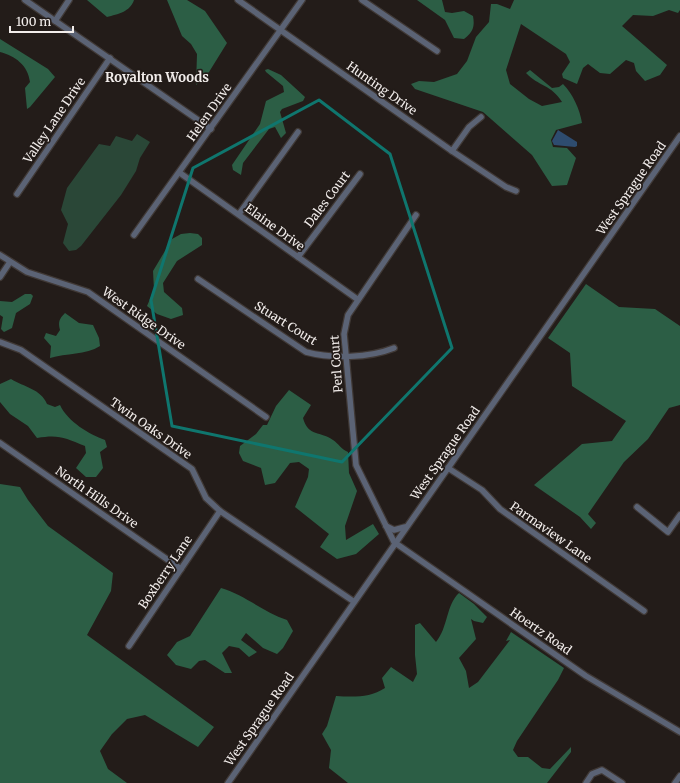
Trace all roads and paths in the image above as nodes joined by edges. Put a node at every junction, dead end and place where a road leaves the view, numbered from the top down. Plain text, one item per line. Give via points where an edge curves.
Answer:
1 (25, 0) edge
2 (69, 0) edge
3 (238, 0) edge
4 (302, 0) edge
5 (362, 0) edge
6 (55, 20) junction
7 (280, 30) junction
8 (436, 51) dead end
9 (110, 58) junction
10 (481, 117) dead end
11 (210, 128) junction
12 (298, 132) dead end
13 (680, 136) edge
14 (452, 151) junction
15 (180, 173) junction
16 (360, 174) dead end
17 (516, 191) dead end
18 (17, 194) dead end
19 (239, 214) junction
20 (416, 215) dead end
21 (134, 235) dead end
22 (0, 255) edge
23 (298, 257) junction
24 (10, 262) junction
25 (0, 277) edge
26 (198, 279) dead end
27 (357, 299) junction
28 (0, 342) edge
29 (394, 348) dead end
30 (346, 356) junction
31 (266, 417) dead end
32 (0, 443) edge
33 (448, 468) junction
34 (637, 507) dead end
35 (220, 511) junction
36 (680, 515) edge
37 (386, 526) junction
38 (405, 527) junction
39 (394, 542) junction
40 (180, 569) junction
41 (353, 602) junction
42 (644, 611) dead end
43 (129, 646) dead end
44 (680, 732) edge
45 (680, 776) edge
46 (228, 783) edge
47 (586, 783) edge
48 (622, 783) edge
49 (675, 783) edge

1 - 6 street
2 - 6 street
3 - 7 street, Hunting Drive
4 - 7 street, Helen Drive
5 - 8 street
6 - 9 street
7 - 11 street, Helen Drive
7 - 14 street, Hunting Drive
9 - 11 street
9 - 18 street, Valley Lane Drive
10 - 14 street via 469,127
11 - 15 street, Helen Drive
12 - 19 street
13 - 33 street, West Sprague Road
14 - 17 street, Hunting Drive
15 - 19 street, Elaine Drive
15 - 21 street, Helen Drive
16 - 23 street, Dales Court
19 - 23 street, Elaine Drive
20 - 27 street, Perl Court
22 - 24 street, West Ridge Drive
23 - 27 street, Elaine Drive
24 - 25 street
24 - 31 street, West Ridge Drive via 27,272 88,292
26 - 30 street, Stuart Court via 306,352 321,356
27 - 30 street, Perl Court via 348,315 344,334
28 - 35 street, Twin Oaks Drive via 20,350 192,469 206,498
29 - 30 street, Stuart Court via 386,352
30 - 37 street, Perl Court via 356,465
32 - 40 street, North Hills Drive
33 - 38 street, West Sprague Road
33 - 42 street, Parmaview Lane via 482,490 500,510
34 - 36 street via 668,532
35 - 40 street, Boxberry Lane
35 - 41 street, Twin Oaks Drive
37 - 38 street via 394,530
37 - 39 street, Perl Court
38 - 39 street, West Sprague Road
39 - 41 street, West Sprague Road
39 - 44 street, Hoertz Road via 586,676
40 - 43 street, Boxberry Lane
41 - 46 street, West Sprague Road
45 - 49 street
47 - 48 street via 592,774 602,770

